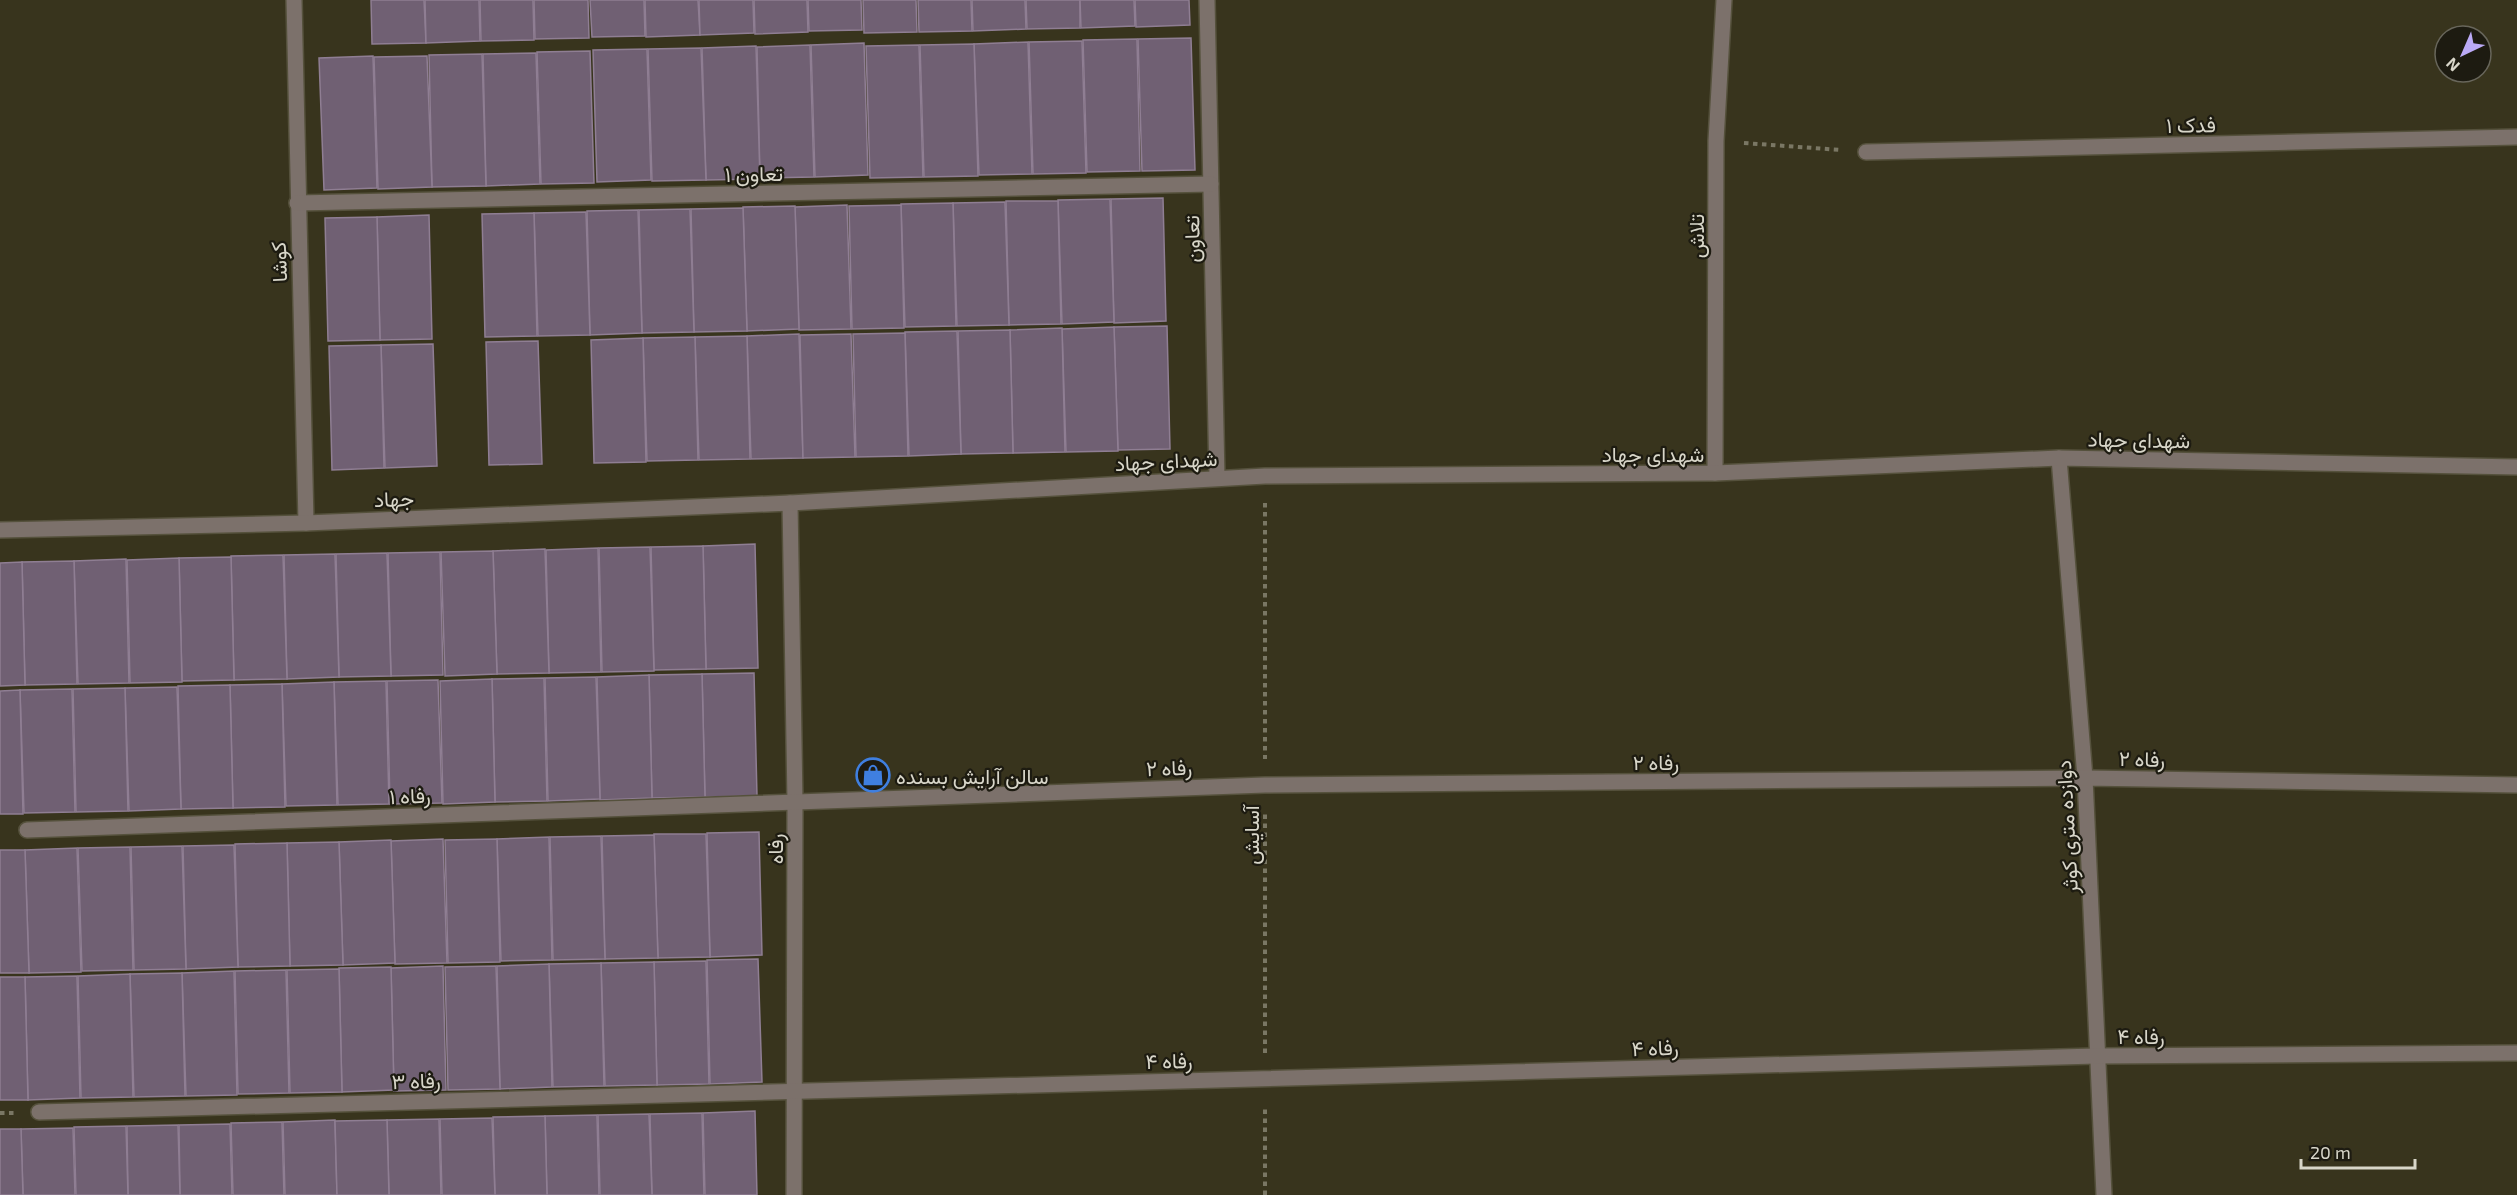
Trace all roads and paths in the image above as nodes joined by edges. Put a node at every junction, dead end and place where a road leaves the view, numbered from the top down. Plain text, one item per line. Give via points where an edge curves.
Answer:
1 (294, 0) edge
2 (1207, 0) edge
3 (1724, 0) edge
4 (2517, 137) edge
5 (1716, 141) junction
6 (1866, 152) joint
7 (1211, 184) junction
8 (297, 203) junction
9 (2059, 458) junction
10 (2517, 467) edge
11 (1715, 473) junction
12 (1265, 476) junction
13 (1217, 478) junction
14 (790, 503) junction
15 (306, 523) junction
16 (0, 530) edge
17 (2085, 778) junction
18 (1265, 785) junction
19 (2517, 785) edge
20 (795, 801) junction
21 (27, 830) dead end
22 (2517, 1053) edge
23 (2096, 1056) junction
24 (1265, 1078) junction
25 (794, 1090) junction
26 (39, 1112) dead end
27 (794, 1195) edge
28 (1265, 1195) edge
29 (2104, 1195) edge

1 - 8 street, کوشا
2 - 7 street, تعاون
3 - 5 street, تلاش
4 - 6 street, فدک ۱
5 - 6 path
5 - 11 street, تلاش
7 - 8 street, تعاون ۱
7 - 13 street, تعاون
8 - 15 street, کوشا
9 - 10 street, شهدای جهاد
9 - 11 street, شهدای جهاد
9 - 17 street, دوازده متری کوثر
11 - 12 street, شهدای جهاد
12 - 13 street, شهدای جهاد
12 - 18 path, آسایش
13 - 14 street, شهدای جهاد
14 - 15 street, جهاد
14 - 20 street, رفاه
15 - 16 street, جهاد
17 - 18 street, رفاه ۲
17 - 19 street, رفاه ۲
17 - 23 street, دوازده متری کوثر
18 - 20 street, رفاه ۲
18 - 24 path, آسایش
20 - 21 street, رفاه ۱
20 - 25 street, رفاه
22 - 23 street, رفاه ۴
23 - 24 street, رفاه ۴
23 - 29 street, دوازده متری کوثر
24 - 25 street, رفاه ۴
24 - 28 path, آسایش
25 - 26 street, رفاه ۳
25 - 27 street, رفاه

